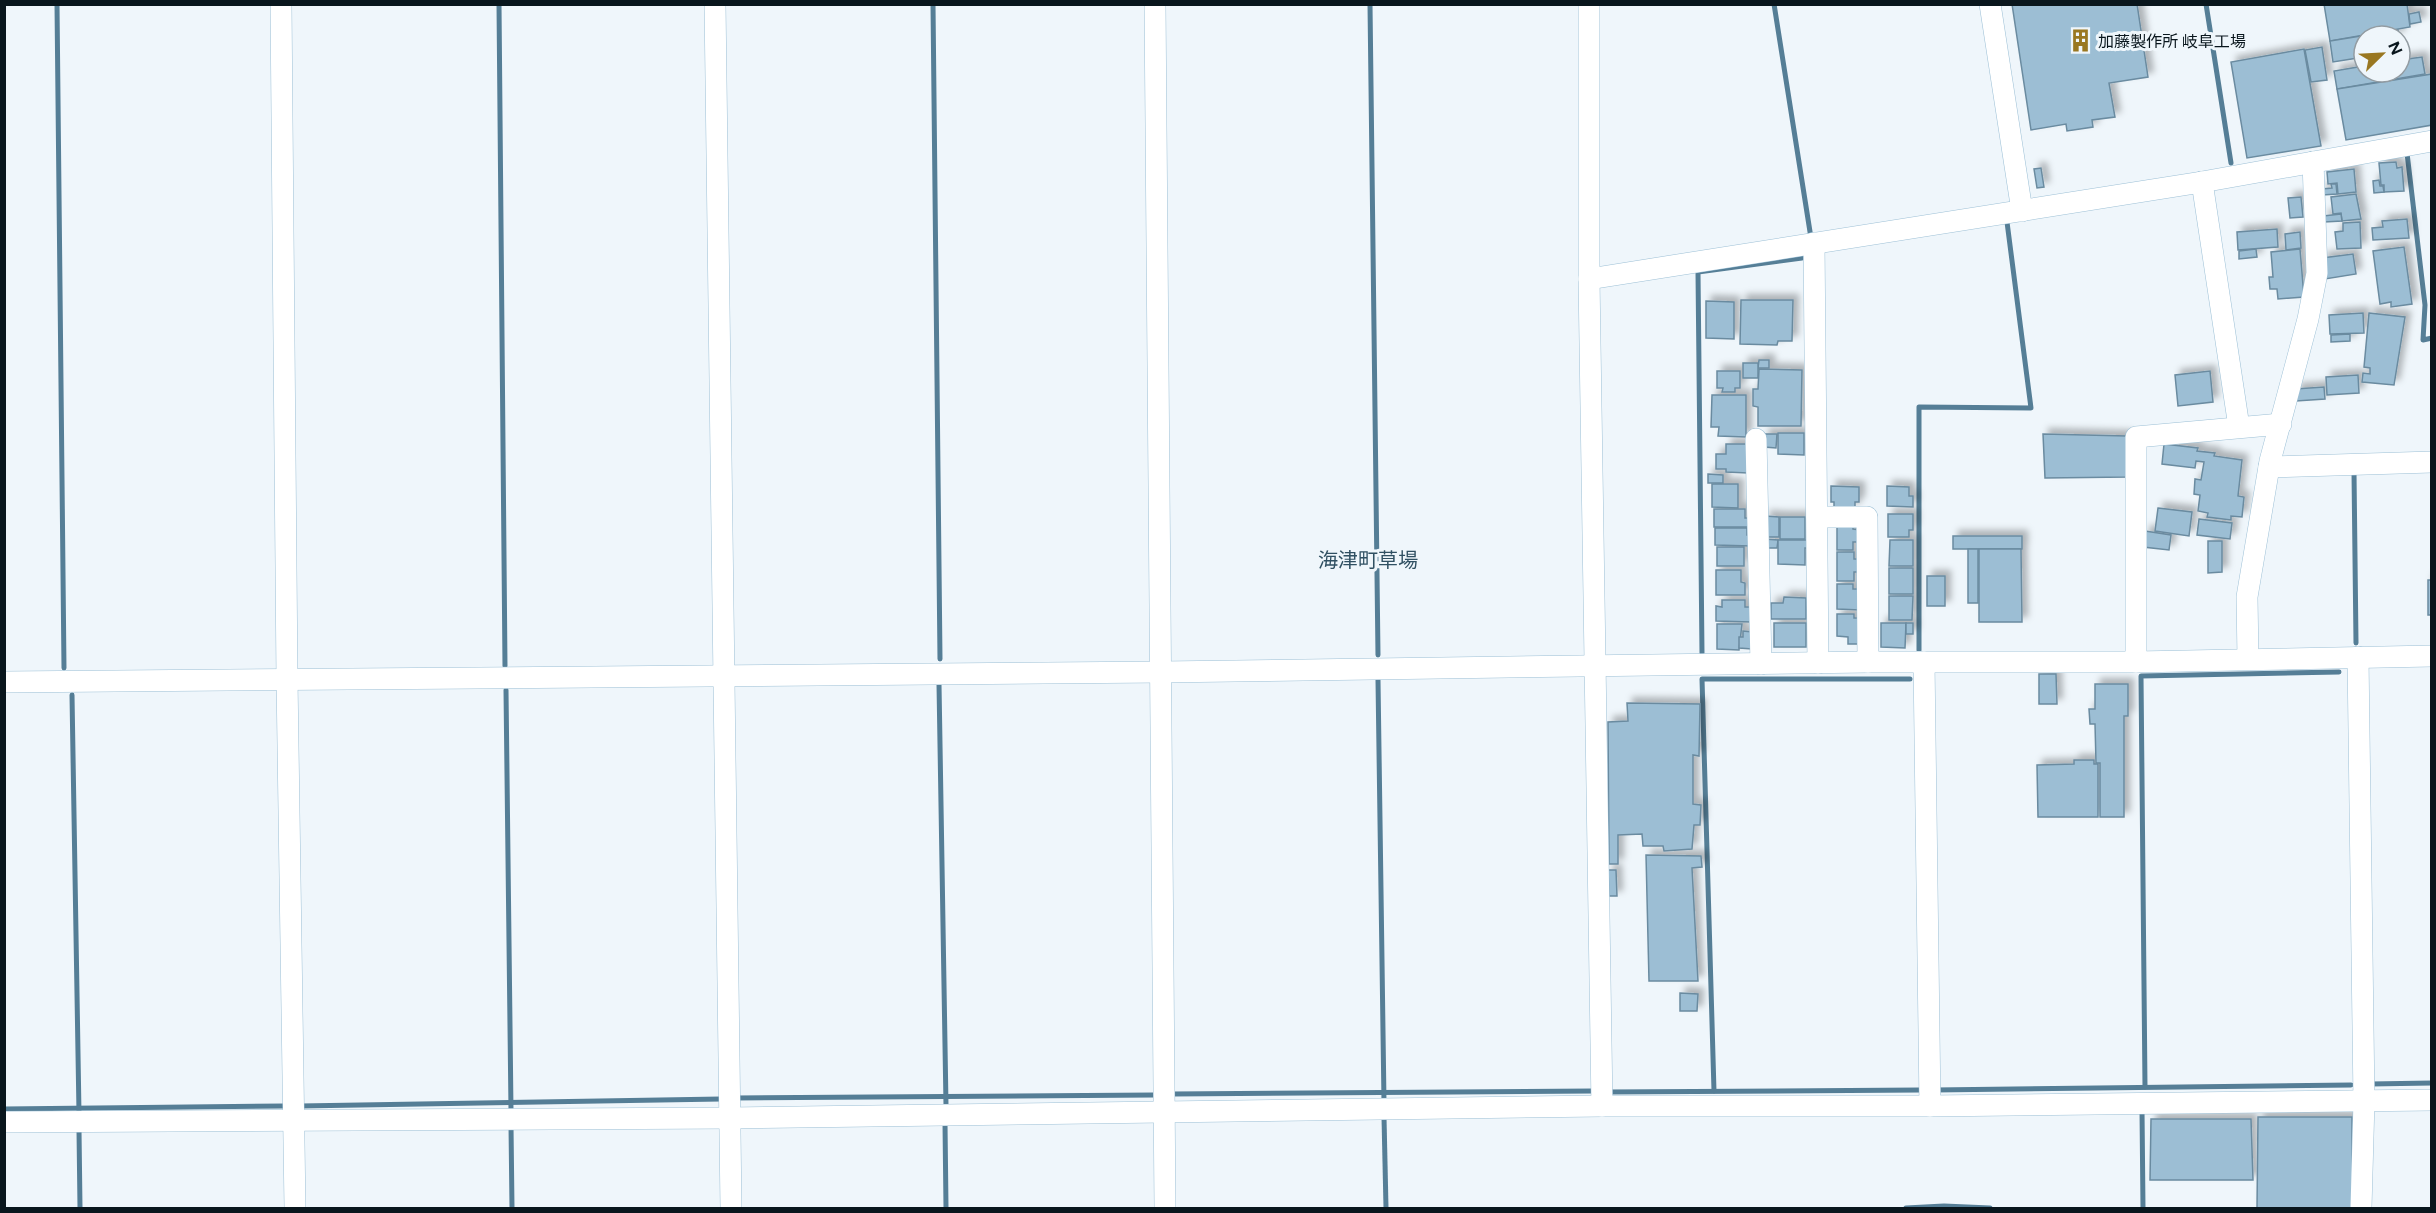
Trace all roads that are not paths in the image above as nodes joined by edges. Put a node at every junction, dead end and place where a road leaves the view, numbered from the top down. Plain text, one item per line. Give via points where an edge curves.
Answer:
1 (281, 4) edge
2 (716, 4) edge
3 (1155, 4) edge
4 (1589, 4) edge
5 (1990, 4) edge
6 (2432, 141) edge
7 (2313, 162) junction
8 (2202, 182) junction
9 (2022, 211) junction
10 (1814, 243) junction
11 (1589, 279) junction
12 (2281, 424) junction
13 (2239, 427) junction
14 (1756, 439) dead end
15 (2432, 462) edge
16 (2269, 467) junction
17 (1817, 517) junction
18 (2432, 656) edge
19 (2358, 657) junction
20 (2248, 659) junction
21 (1868, 662) junction
22 (1924, 662) junction
23 (2136, 662) junction
24 (1818, 663) junction
25 (1761, 664) junction
26 (1597, 665) junction
27 (1162, 672) junction
28 (724, 675) junction
29 (287, 679) junction
30 (4, 682) edge
31 (2432, 1100) edge
32 (2364, 1101) junction
33 (1602, 1106) junction
34 (1930, 1106) junction
35 (1165, 1113) junction
36 (730, 1118) junction
37 (4, 1122) edge
38 (294, 1122) junction
39 (295, 1209) edge
40 (731, 1209) edge
41 (1165, 1209) edge
42 (2361, 1209) edge

1 - 29 street
2 - 28 street
3 - 27 street
4 - 11 street
5 - 9 street
6 - 7 street
7 - 8 street
7 - 12 street via 2317,273
8 - 9 street
8 - 13 street
9 - 10 street
10 - 11 street
10 - 17 street
11 - 26 street
12 - 13 street
12 - 16 street
13 - 23 street via 2136,437
14 - 25 street
15 - 16 street
16 - 20 street via 2247,597
17 - 21 street via 1867,517
17 - 24 street
18 - 19 street
19 - 20 street
19 - 32 street
20 - 23 street
21 - 22 street
21 - 24 street
22 - 23 street
22 - 34 street
24 - 25 street
25 - 26 street
26 - 27 street
26 - 33 street
27 - 28 street
27 - 35 street
28 - 29 street
28 - 36 street
29 - 30 street
29 - 38 street
31 - 32 street
32 - 34 street
32 - 42 street
33 - 34 street
33 - 35 street
35 - 36 street
35 - 41 street
36 - 38 street
36 - 40 street
37 - 38 street
38 - 39 street

